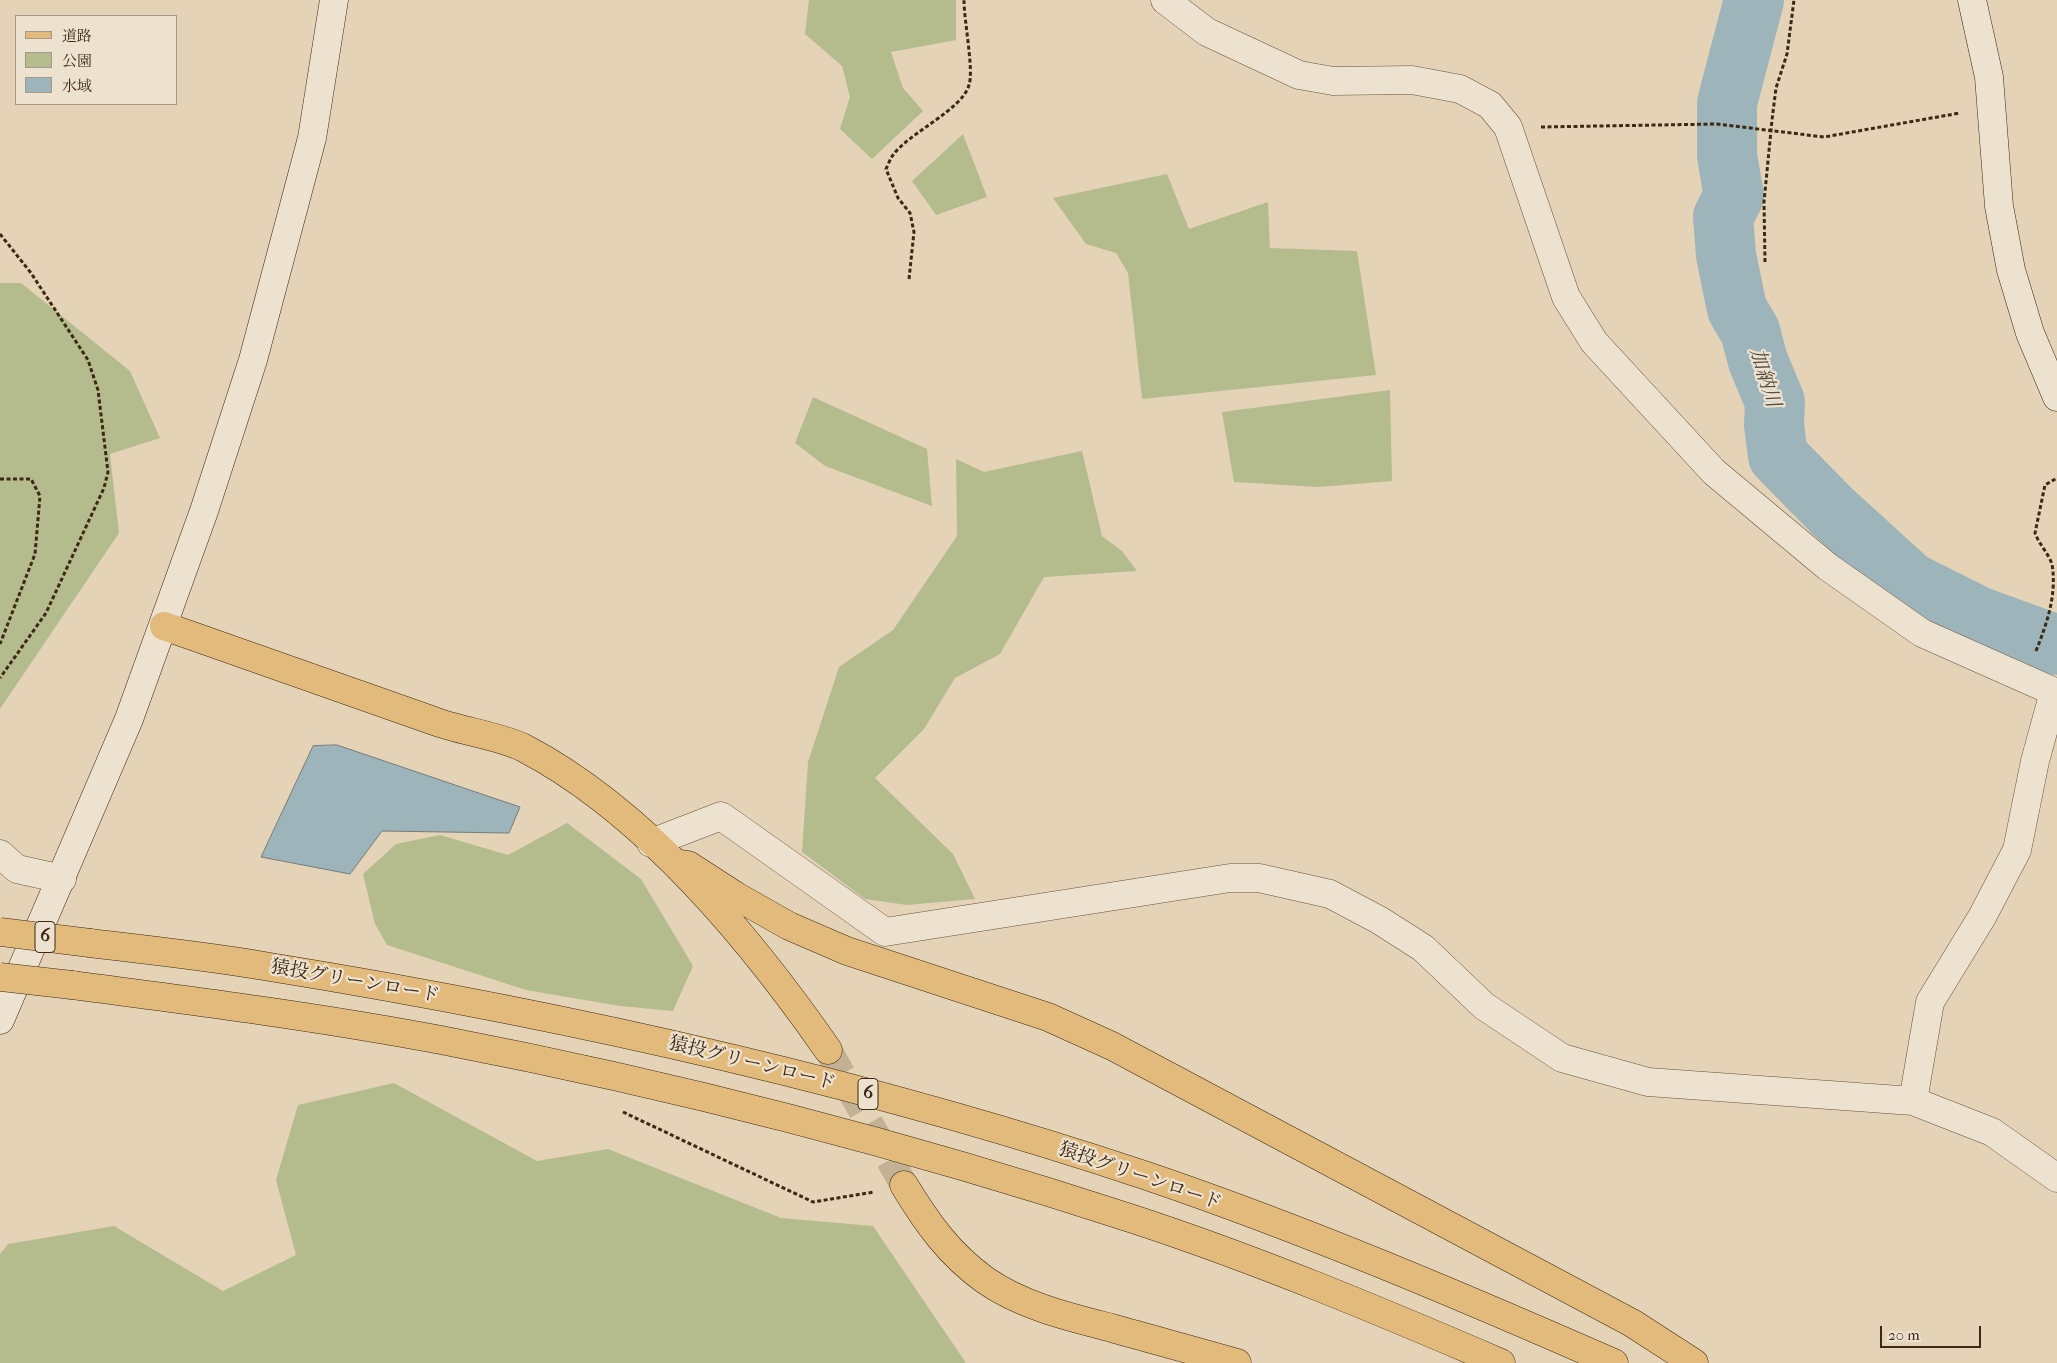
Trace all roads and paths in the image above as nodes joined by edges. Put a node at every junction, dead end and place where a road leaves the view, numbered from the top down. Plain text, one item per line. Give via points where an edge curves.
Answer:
1 (334, 0) edge
2 (964, 0) edge
3 (1165, 0) edge
4 (1794, 0) edge
5 (1972, 0) edge
6 (1993, 108) junction
7 (1508, 127) junction
8 (1772, 130) junction
9 (0, 234) edge
10 (1764, 262) dead end
11 (908, 279) dead end
12 (2057, 396) edge
13 (0, 478) edge
14 (2057, 478) edge
15 (164, 626) junction
16 (0, 644) edge
17 (0, 678) edge
18 (2026, 679) junction
19 (2056, 693) edge
20 (652, 843) junction
21 (0, 854) edge
22 (675, 863) junction
23 (62, 879) junction
24 (0, 932) edge
25 (0, 977) edge
26 (0, 1020) edge
27 (828, 1050) tunnel mouth
28 (1913, 1101) junction
29 (621, 1111) dead end
30 (2057, 1178) edge
31 (893, 1188) joint
32 (1237, 1363) edge
33 (1501, 1363) edge
34 (1614, 1363) edge
35 (1694, 1363) edge

1 - 15 street via 312,138 253,360
2 - 11 path via 970,84 962,99 919,130 893,155 886,169 898,198 910,213 914,232
3 - 7 street via 1207,32 1299,75 1333,81 1412,80 1460,89 1490,105
4 - 8 path via 1787,54 1776,88
5 - 6 street
6 - 8 path via 1824,137
6 - 12 street via 1999,206 2011,270 2030,334
7 - 8 path via 1717,124
7 - 18 street via 1566,297 1594,342 1708,466 1828,567 1922,633
8 - 10 path via 1764,202
9 - 17 path via 31,273 88,360 98,390 108,472 104,488 46,614
13 - 16 path via 31,479 40,496 35,554
14 - 18 path via 2045,485 2035,533 2052,563 2057,588
15 - 20 main road via 439,723 521,747 584,784
15 - 23 street
18 - 19 street
19 - 28 street via 2035,761 2017,850 1930,1002
20 - 22 main road
20 - 28 street via 721,816 885,932 1230,878 1259,878 1330,894 1379,920 1422,948 1484,1006 1562,1058 1648,1082
21 - 23 street via 17,869
22 - 27 main road via 764,963
22 - 35 main road via 688,865 789,926 847,951 1048,1017 1112,1046 1632,1323
23 - 26 street
24 - 34 main road, 猿投グリーンロード / 6, bridge via 260,965 459,1000 645,1037 831,1083 1148,1177 1467,1298
25 - 33 main road, 6, bridge via 248,1008 439,1040 638,1082 823,1128 987,1173 1136,1220 1283,1273
28 - 30 street via 1992,1132
29 - 31 path via 813,1202
31 - 32 main road via 955,1255 986,1280 1016,1297 1058,1313

